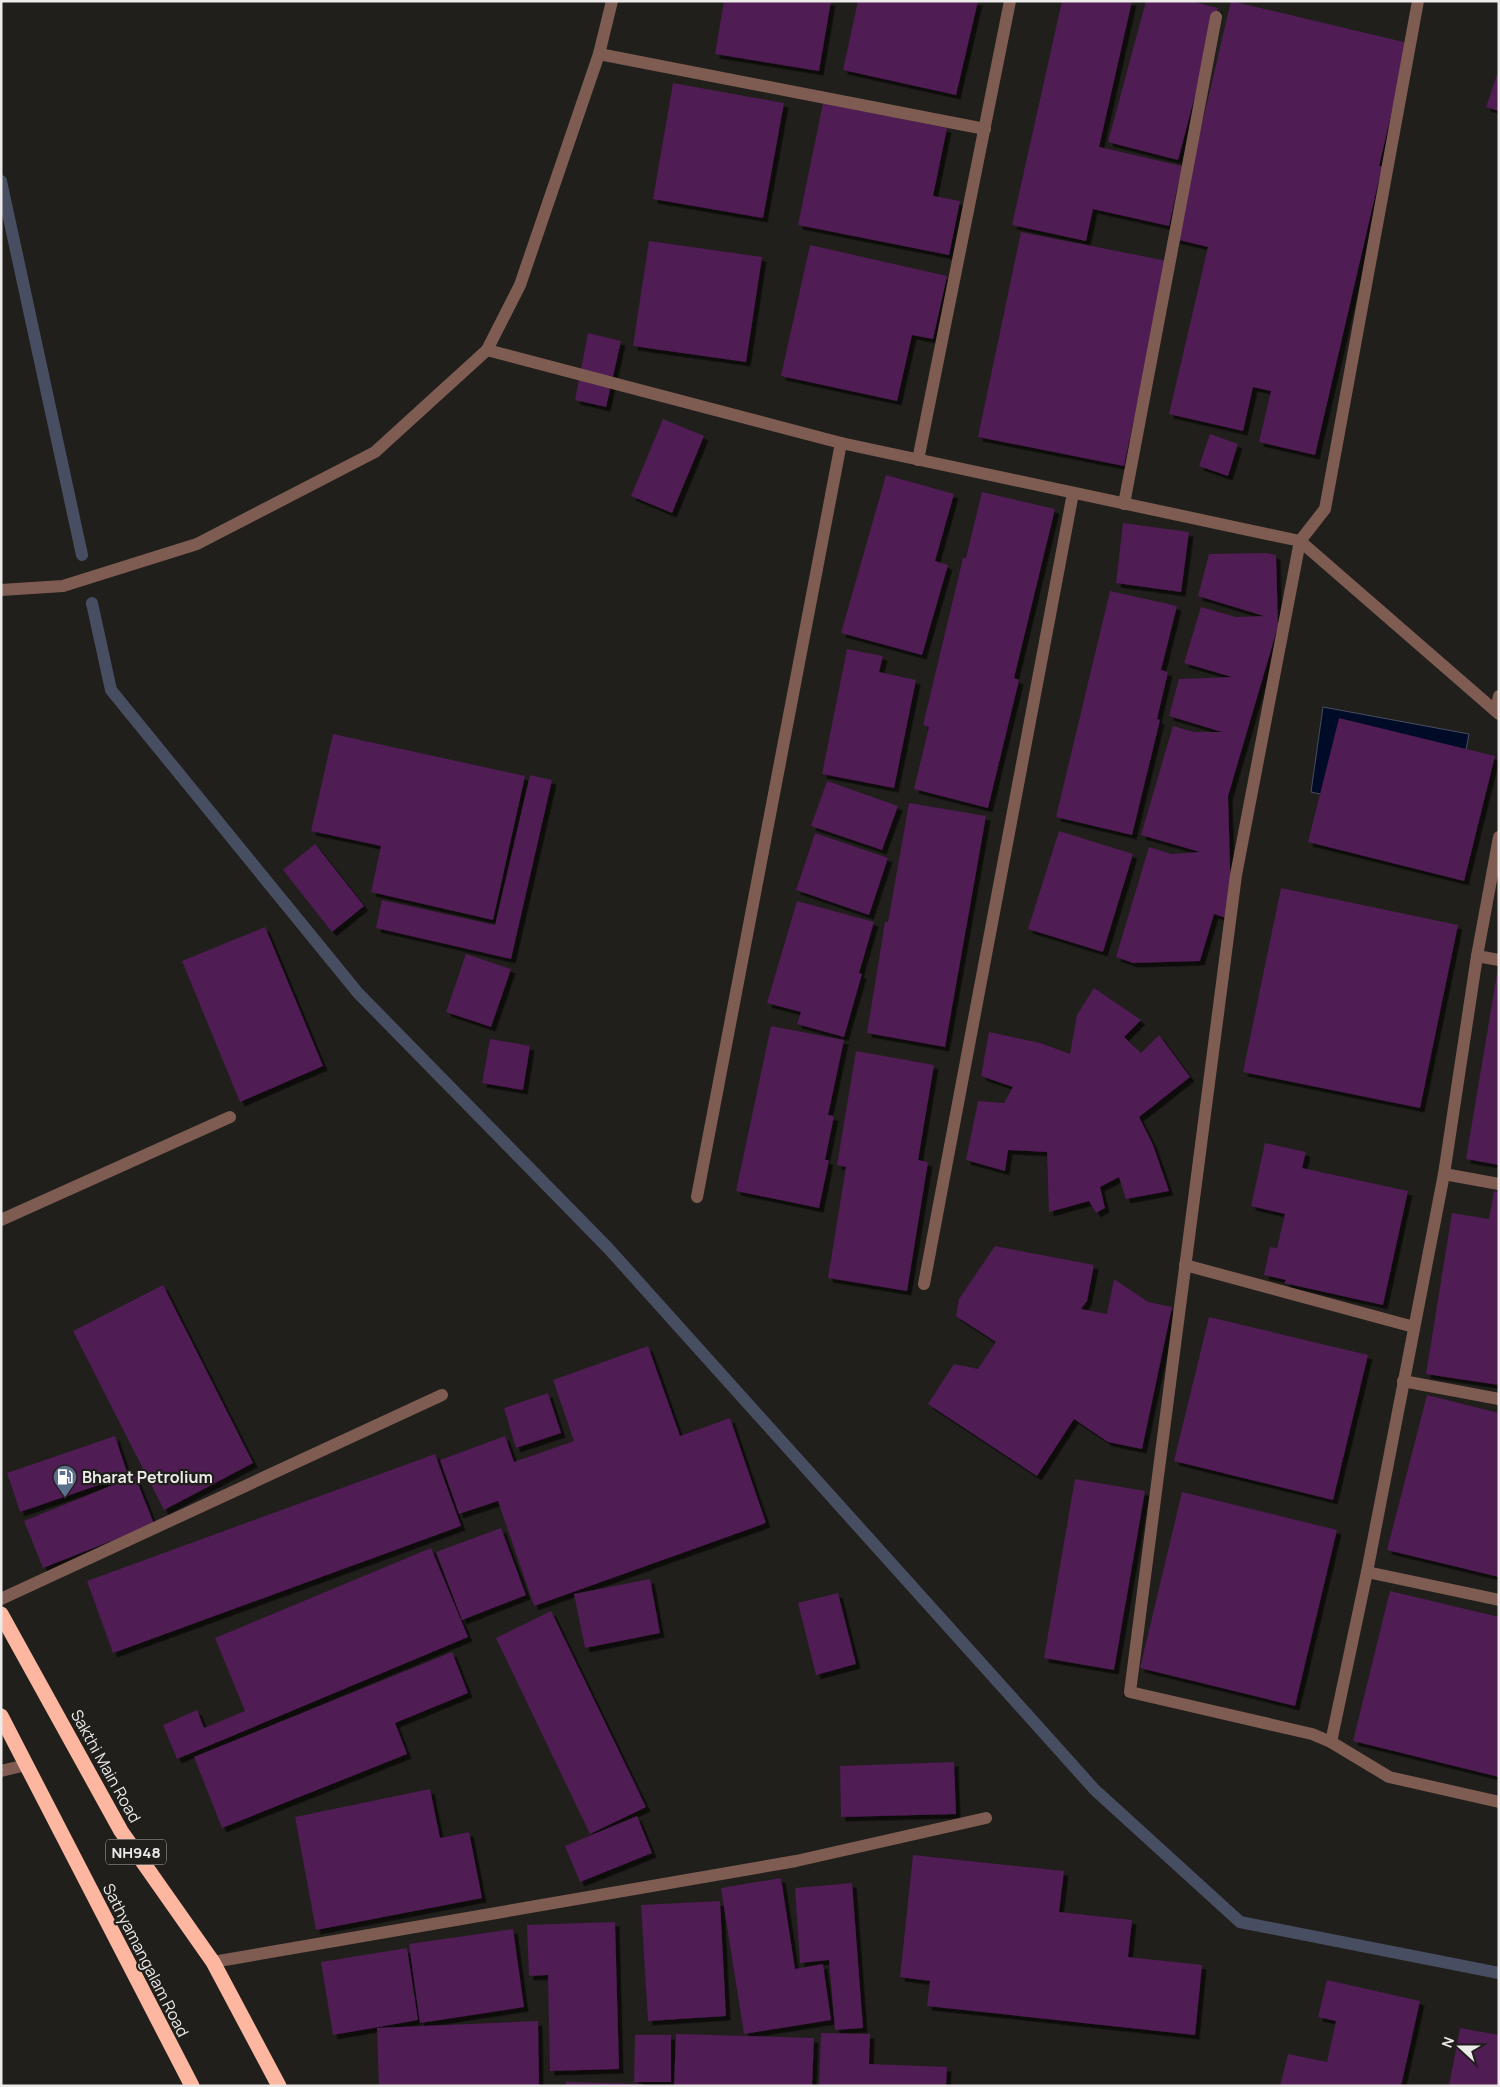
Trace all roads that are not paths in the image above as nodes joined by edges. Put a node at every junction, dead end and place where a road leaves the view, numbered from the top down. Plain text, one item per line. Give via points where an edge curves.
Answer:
1 (612, 1) edge
2 (1010, 1) edge
3 (1418, 1) edge
4 (1216, 17) dead end
5 (599, 54) junction
6 (985, 129) junction
7 (487, 350) junction
8 (841, 443) junction
9 (918, 460) junction
10 (1073, 493) junction
11 (1124, 504) junction
12 (1300, 541) junction
13 (1, 590) edge
14 (1499, 696) edge
15 (1497, 712) edge
16 (1499, 837) edge
17 (1477, 956) junction
18 (1499, 960) edge
19 (230, 1118) dead end
20 (1444, 1174) junction
21 (1499, 1184) edge
22 (696, 1197) dead end
23 (1, 1220) edge
24 (1185, 1265) junction
25 (924, 1284) dead end
26 (1414, 1327) junction
27 (1403, 1381) junction
28 (442, 1395) dead end
29 (1499, 1399) edge
30 (1367, 1572) junction
31 (1, 1599) edge
32 (1499, 1600) edge
33 (1, 1614) edge
34 (1, 1716) edge
35 (1331, 1742) junction
36 (26, 1765) junction
37 (1, 1771) edge
38 (1499, 1802) edge
39 (986, 1818) dead end
40 (213, 1962) junction
41 (192, 2086) edge
42 (279, 2086) edge

1 - 5 street
2 - 6 street
3 - 12 street via 1325,509
4 - 11 street
5 - 6 street
5 - 7 street via 520,285
6 - 9 street
7 - 8 street
7 - 13 street via 375,452 197,544 62,586
8 - 9 street
8 - 22 street
9 - 10 street
10 - 11 street
10 - 25 street
11 - 12 street
12 - 15 street
12 - 24 street via 1236,875
14 - 15 street
16 - 17 street
17 - 18 street
17 - 20 street
19 - 23 street
20 - 21 street
20 - 26 street
24 - 26 street
24 - 35 street via 1130,1692 1312,1734
26 - 27 street
27 - 29 street
27 - 30 street
28 - 31 street
30 - 32 street
30 - 35 street
33 - 40 highway, Sakthi Main Road / NH948 via 121,1831
34 - 36 highway, Sathyamangalam Road
35 - 38 street via 1389,1777
36 - 37 street
36 - 41 highway, Sathyamangalam Road
39 - 40 street via 796,1860
40 - 42 highway, Sakthi Main Road / NH948

